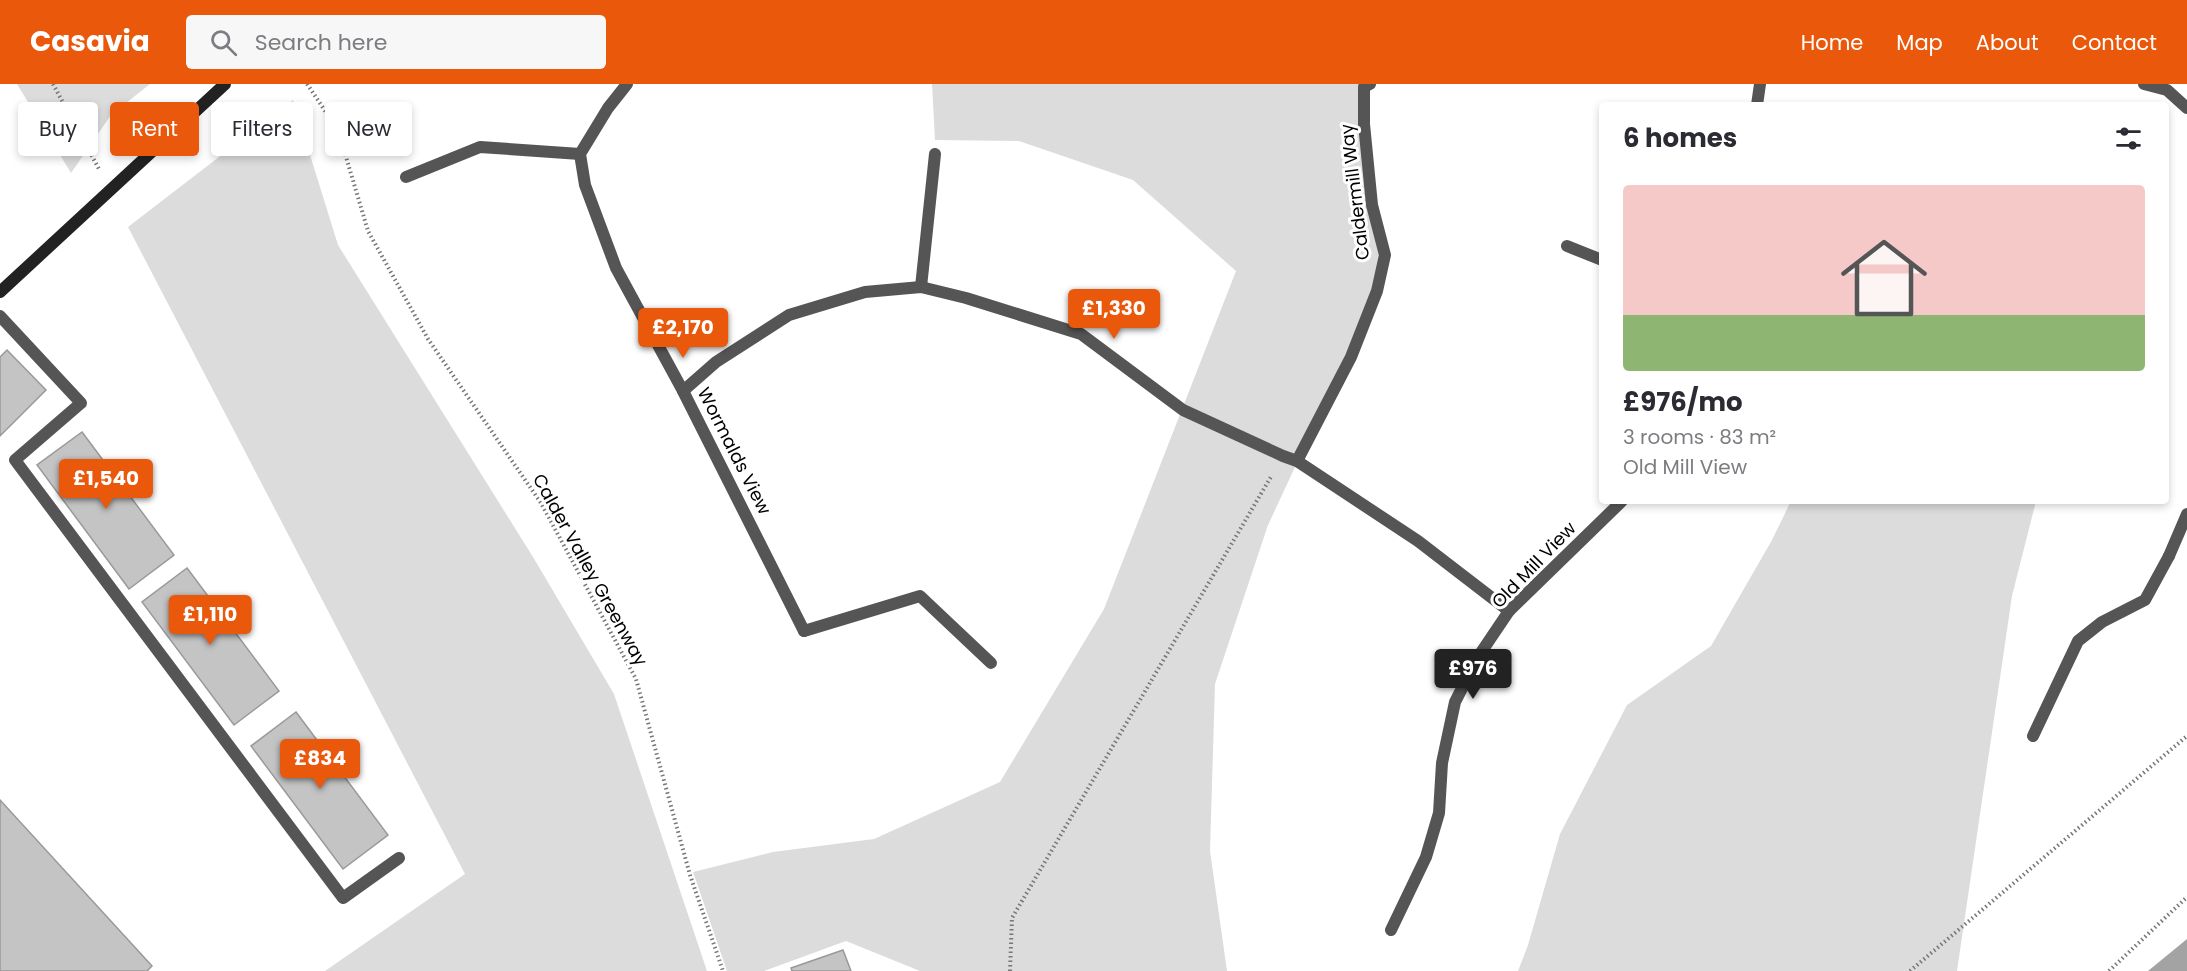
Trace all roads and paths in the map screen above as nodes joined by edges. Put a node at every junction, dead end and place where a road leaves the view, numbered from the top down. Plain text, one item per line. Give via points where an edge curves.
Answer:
1 (53, 84) edge
2 (225, 84) edge
3 (307, 84) edge
4 (627, 84) edge
5 (1371, 84) edge
6 (1760, 84) edge
7 (2144, 84) edge
8 (1757, 102) edge
9 (2187, 108) edge
10 (580, 154) junction
11 (935, 154) dead end
12 (406, 177) dead end
13 (111, 190) junction
14 (1567, 246) dead end
15 (1599, 259) edge
16 (921, 287) junction
17 (0, 292) edge
18 (0, 316) edge
19 (683, 391) junction
20 (1282, 456) junction
21 (1297, 461) junction
22 (1619, 504) edge
23 (2187, 514) edge
24 (1509, 612) junction
25 (991, 663) dead end
26 (2033, 736) dead end
27 (2187, 736) edge
28 (399, 858) dead end
29 (2187, 897) edge
30 (1391, 930) dead end
31 (723, 971) edge
32 (1010, 971) edge
33 (1910, 971) edge
34 (2109, 971) edge

1 - 13 path
2 - 13 main road
3 - 31 path, Calder Valley Greenway via 338,130 368,231 428,339 541,503 636,679 690,875
4 - 10 street
5 - 21 street, Caldermill Way via 1364,87 1364,124 1372,205 1385,255 1377,291 1351,357
6 - 8 street
7 - 9 street via 2167,90
10 - 12 street via 480,147
10 - 19 street, Wormalds View via 585,185 616,268
11 - 16 street
13 - 17 main road
14 - 15 street
16 - 19 street via 865,292 789,315 716,362
16 - 20 street via 1081,334 1183,410
18 - 28 street via 81,403 15,460 343,898
19 - 25 street, Wormalds View via 804,630 921,596
20 - 21 street
20 - 32 path via 1012,918
21 - 24 street via 1418,541
22 - 24 street, Old Mill View
23 - 26 street via 2145,600 2102,621 2078,641
24 - 30 street, Old Mill View via 1478,657 1455,702 1442,764 1439,813 1426,857
27 - 33 path
29 - 34 path

